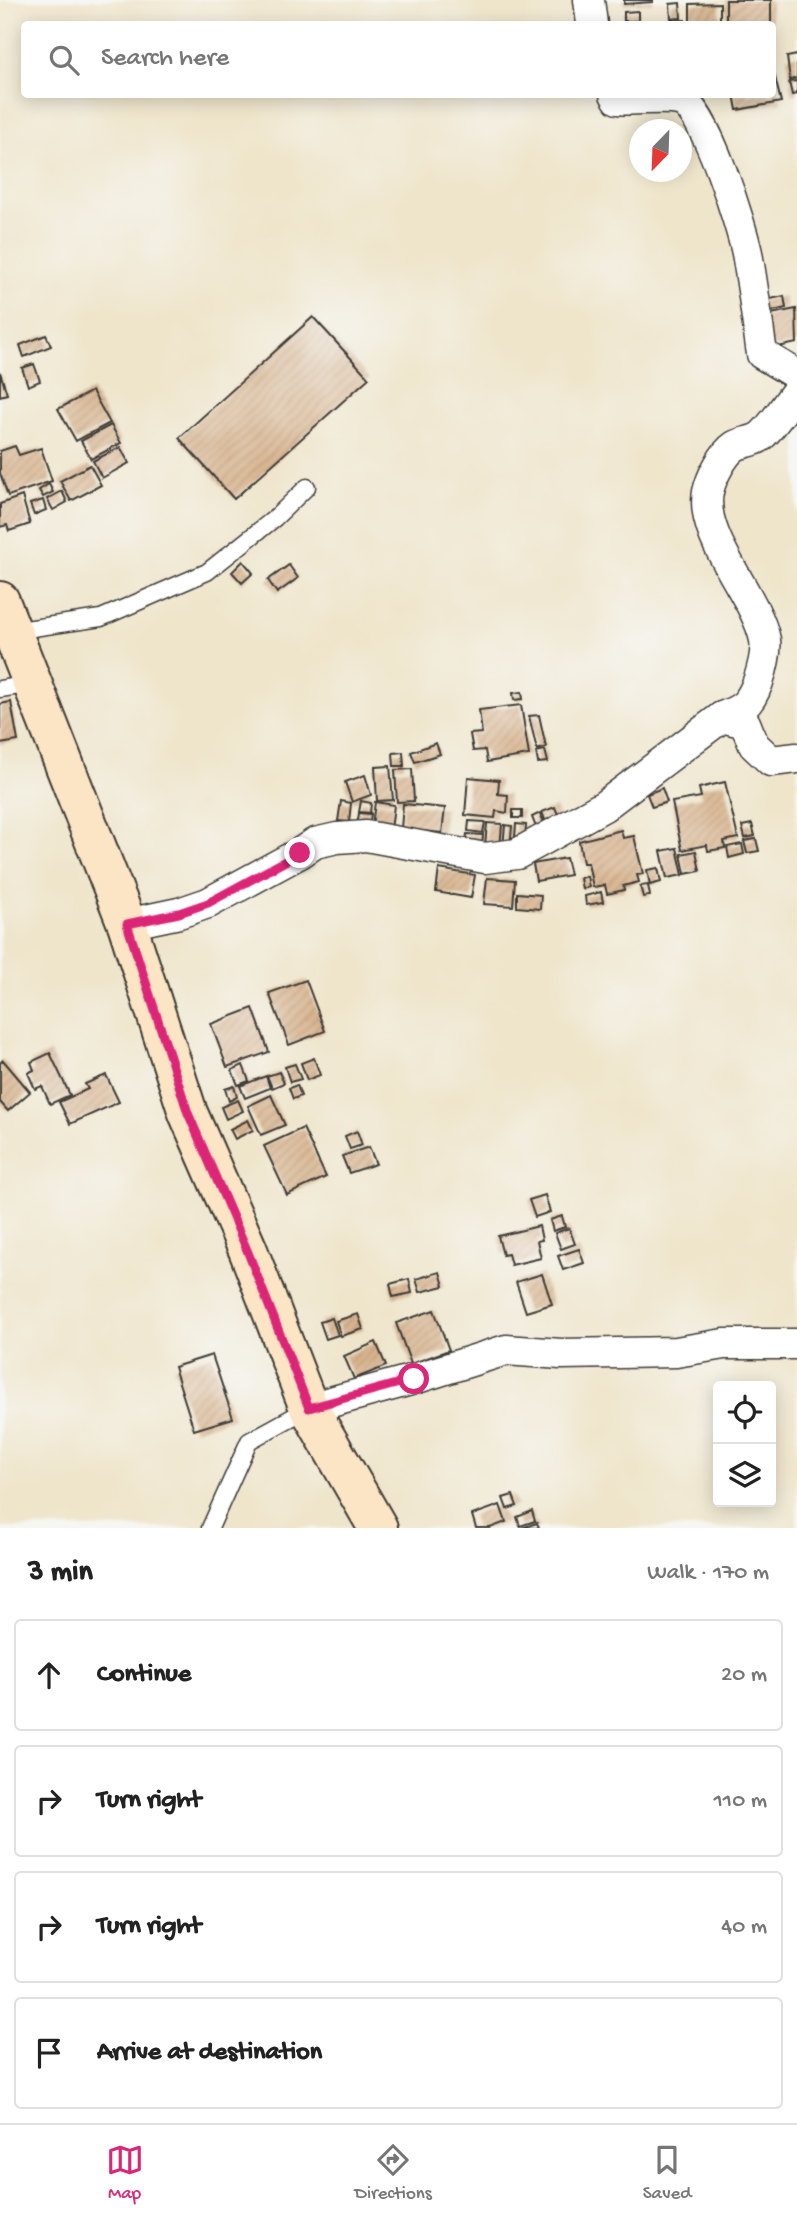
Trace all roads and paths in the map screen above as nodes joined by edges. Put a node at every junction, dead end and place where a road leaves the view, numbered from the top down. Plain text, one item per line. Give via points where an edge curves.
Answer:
1 (589, 0) edge
2 (592, 21) edge
3 (617, 98) edge
4 (797, 378) edge
5 (307, 487) dead end
6 (6, 616) edge
7 (17, 687) edge
8 (722, 717) junction
9 (797, 758) edge
10 (127, 924) junction
11 (797, 1344) edge
12 (309, 1408) junction
13 (210, 1528) edge
14 (378, 1528) edge

1 - 2 street
3 - 4 street via 671,99 684,102 697,116 747,253 762,354
4 - 8 street via 760,437 734,447 708,491 707,514 765,641 754,694 741,710
5 - 6 lane via 207,572 101,618
6 - 7 street
7 - 10 street
8 - 9 street via 746,723 754,746 771,761
8 - 10 street via 604,806 517,854 485,859 366,836 337,838 315,843 208,903
10 - 12 street via 188,1113
11 - 12 street via 724,1344 676,1352 506,1350
12 - 13 lane via 249,1441
12 - 14 street

